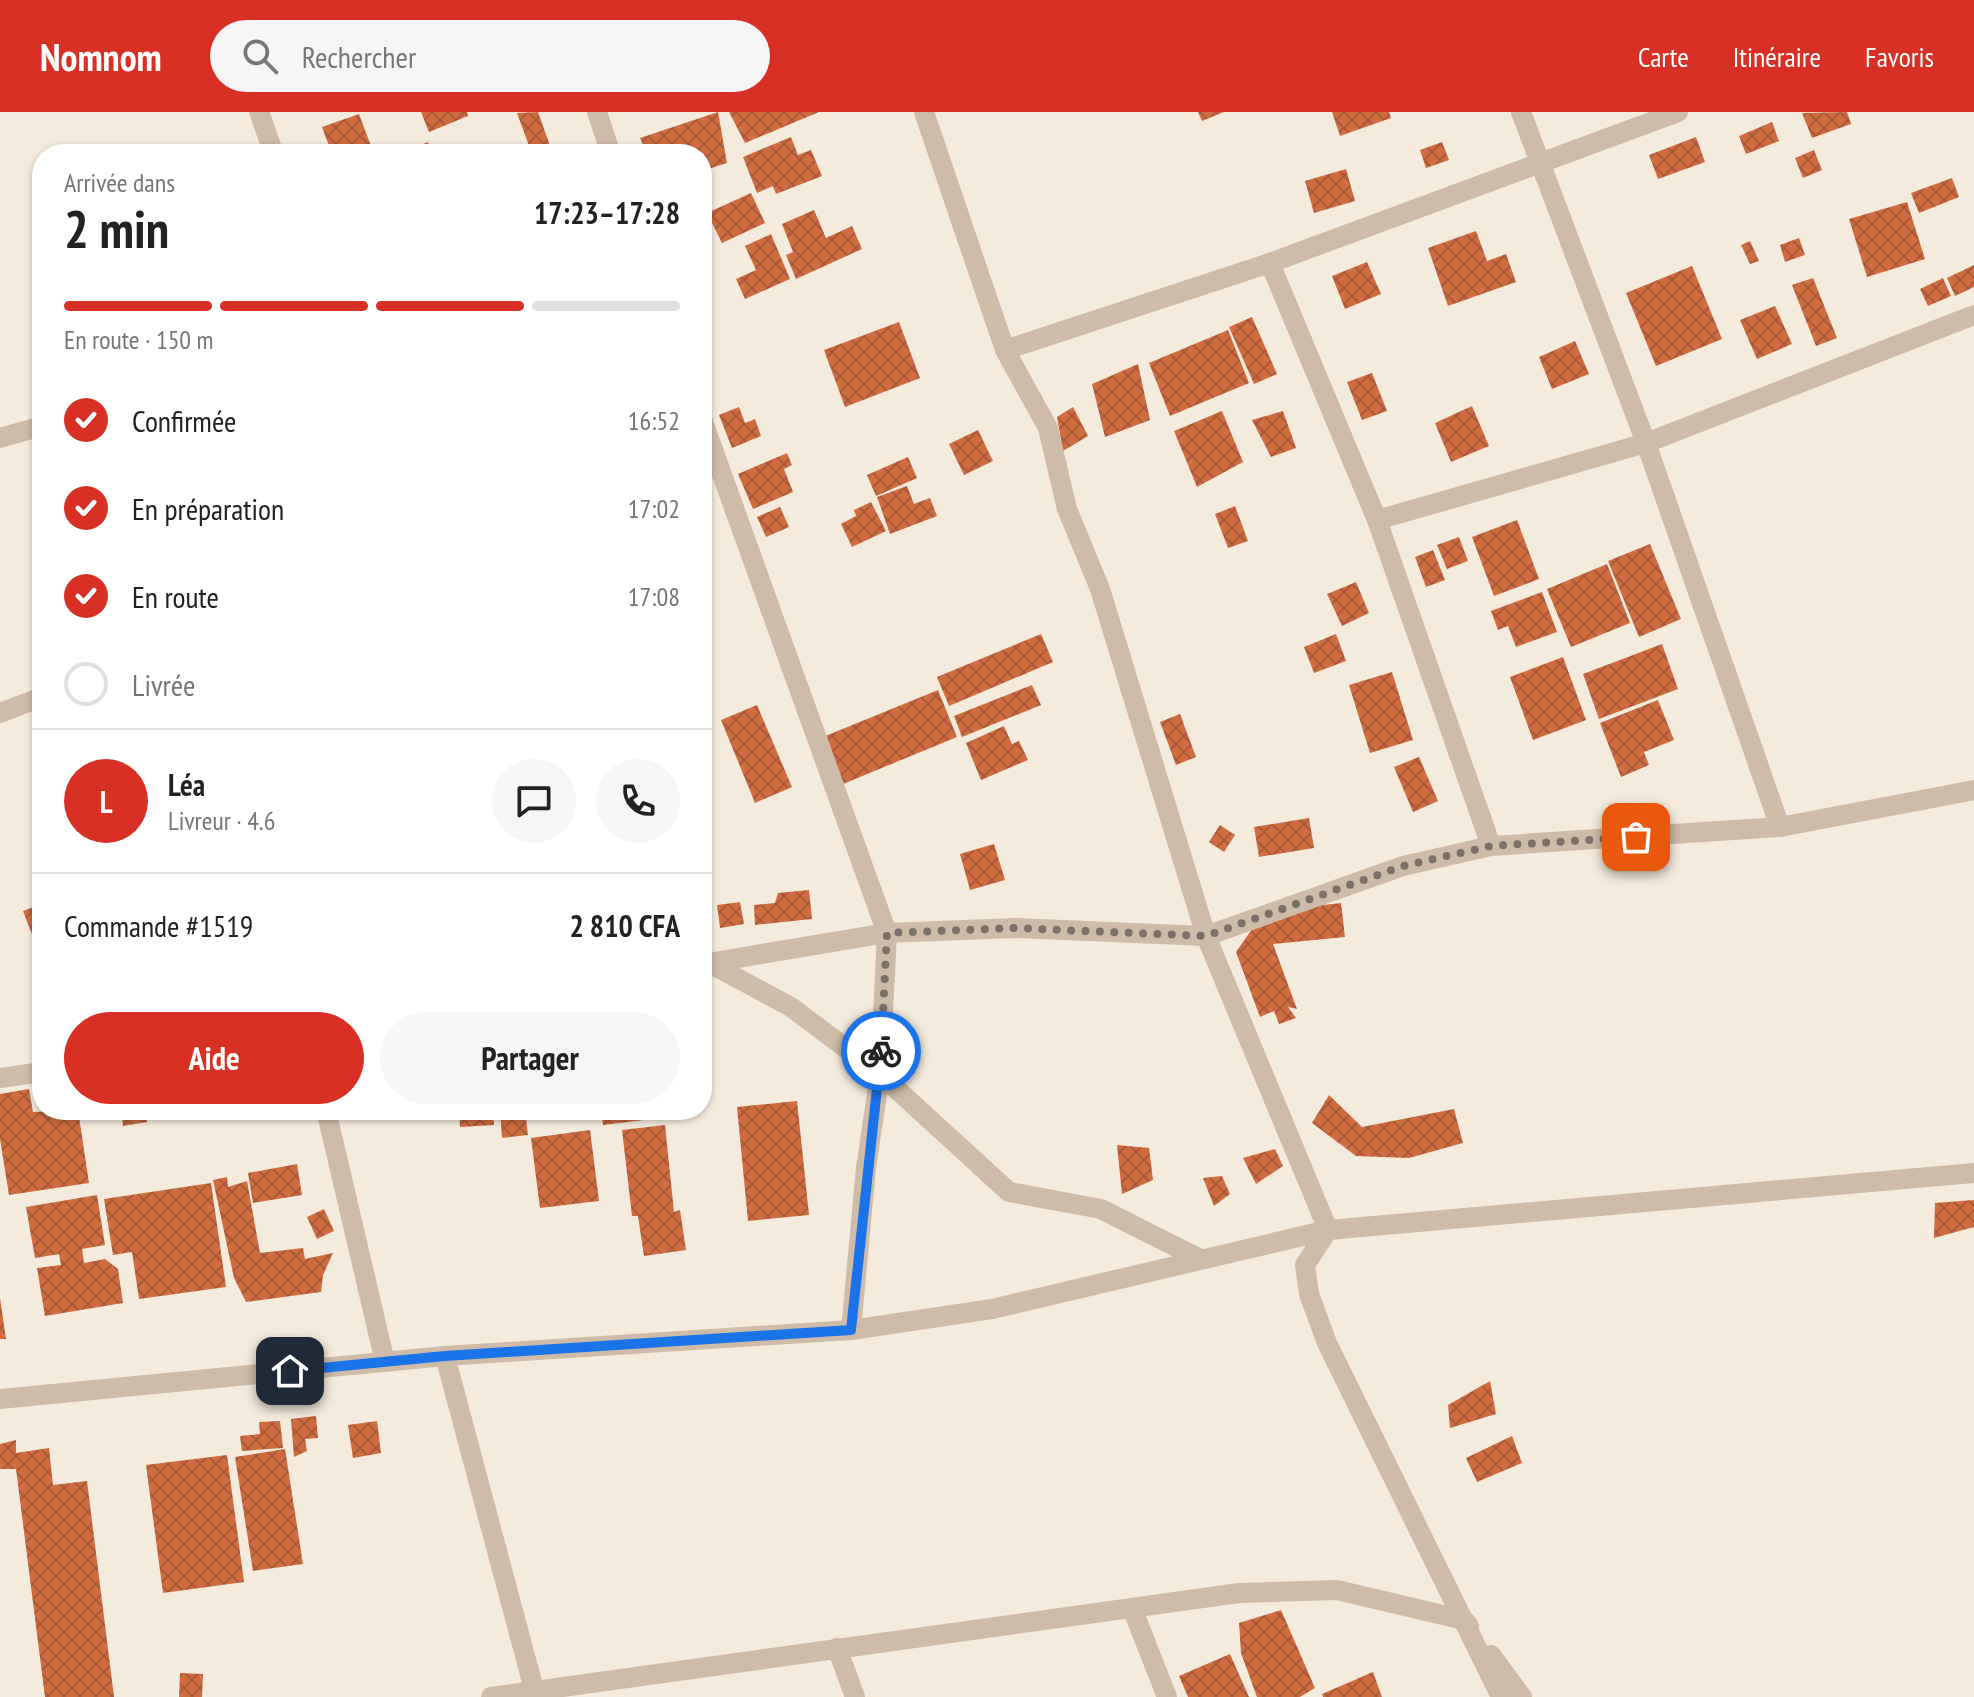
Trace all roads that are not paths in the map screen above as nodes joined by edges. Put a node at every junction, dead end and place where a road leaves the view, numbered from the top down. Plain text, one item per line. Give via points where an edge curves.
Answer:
1 (259, 112) edge
2 (597, 112) edge
3 (924, 112) edge
4 (1521, 112) edge
5 (1678, 112) edge
6 (270, 144) edge
7 (608, 144) edge
8 (1539, 163) junction
9 (1270, 263) junction
10 (1974, 315) edge
11 (1005, 350) junction
12 (32, 429) edge
13 (0, 438) edge
14 (1646, 443) junction
15 (712, 447) edge
16 (1377, 520) junction
17 (32, 701) edge
18 (0, 713) edge
19 (1974, 790) edge
20 (1780, 827) junction
21 (1491, 846) junction
22 (887, 933) junction
23 (1206, 936) junction
24 (712, 963) edge
25 (712, 967) edge
26 (32, 1073) edge
27 (880, 1074) junction
28 (0, 1078) edge
29 (328, 1120) edge
30 (1974, 1173) edge
31 (1328, 1230) junction
32 (1200, 1259) junction
33 (851, 1330) junction
34 (445, 1356) junction
35 (385, 1362) junction
36 (0, 1399) edge
37 (1132, 1608) junction
38 (1464, 1620) junction
39 (837, 1648) junction
40 (535, 1694) edge
41 (491, 1697) edge
42 (855, 1697) edge
43 (1167, 1697) edge
44 (1501, 1697) edge
45 (1522, 1697) edge

1 - 6 street
2 - 7 street
3 - 11 street
4 - 8 street
5 - 8 street
8 - 9 street
8 - 14 street
9 - 11 street
9 - 16 street
10 - 14 street
11 - 23 street via 1048,428 1067,509 1100,589
12 - 13 street
14 - 16 street
14 - 20 street
15 - 22 street
16 - 21 street
17 - 18 street
19 - 20 street
20 - 21 street
21 - 23 street via 1403,866
22 - 23 street via 1014,928
22 - 24 street
22 - 27 street
23 - 31 street
25 - 27 street via 791,1007
26 - 28 street
27 - 32 street via 1009,1192 1101,1209
27 - 33 street
29 - 35 street
30 - 31 street
31 - 32 street
31 - 38 street via 1305,1265 1309,1294 1327,1343
32 - 33 street via 992,1309
33 - 34 street
34 - 35 street
34 - 40 street
35 - 36 street
37 - 38 street via 1239,1593 1337,1590
37 - 39 street
37 - 43 street
38 - 44 street
38 - 45 street
39 - 40 street
39 - 42 street
40 - 41 street

